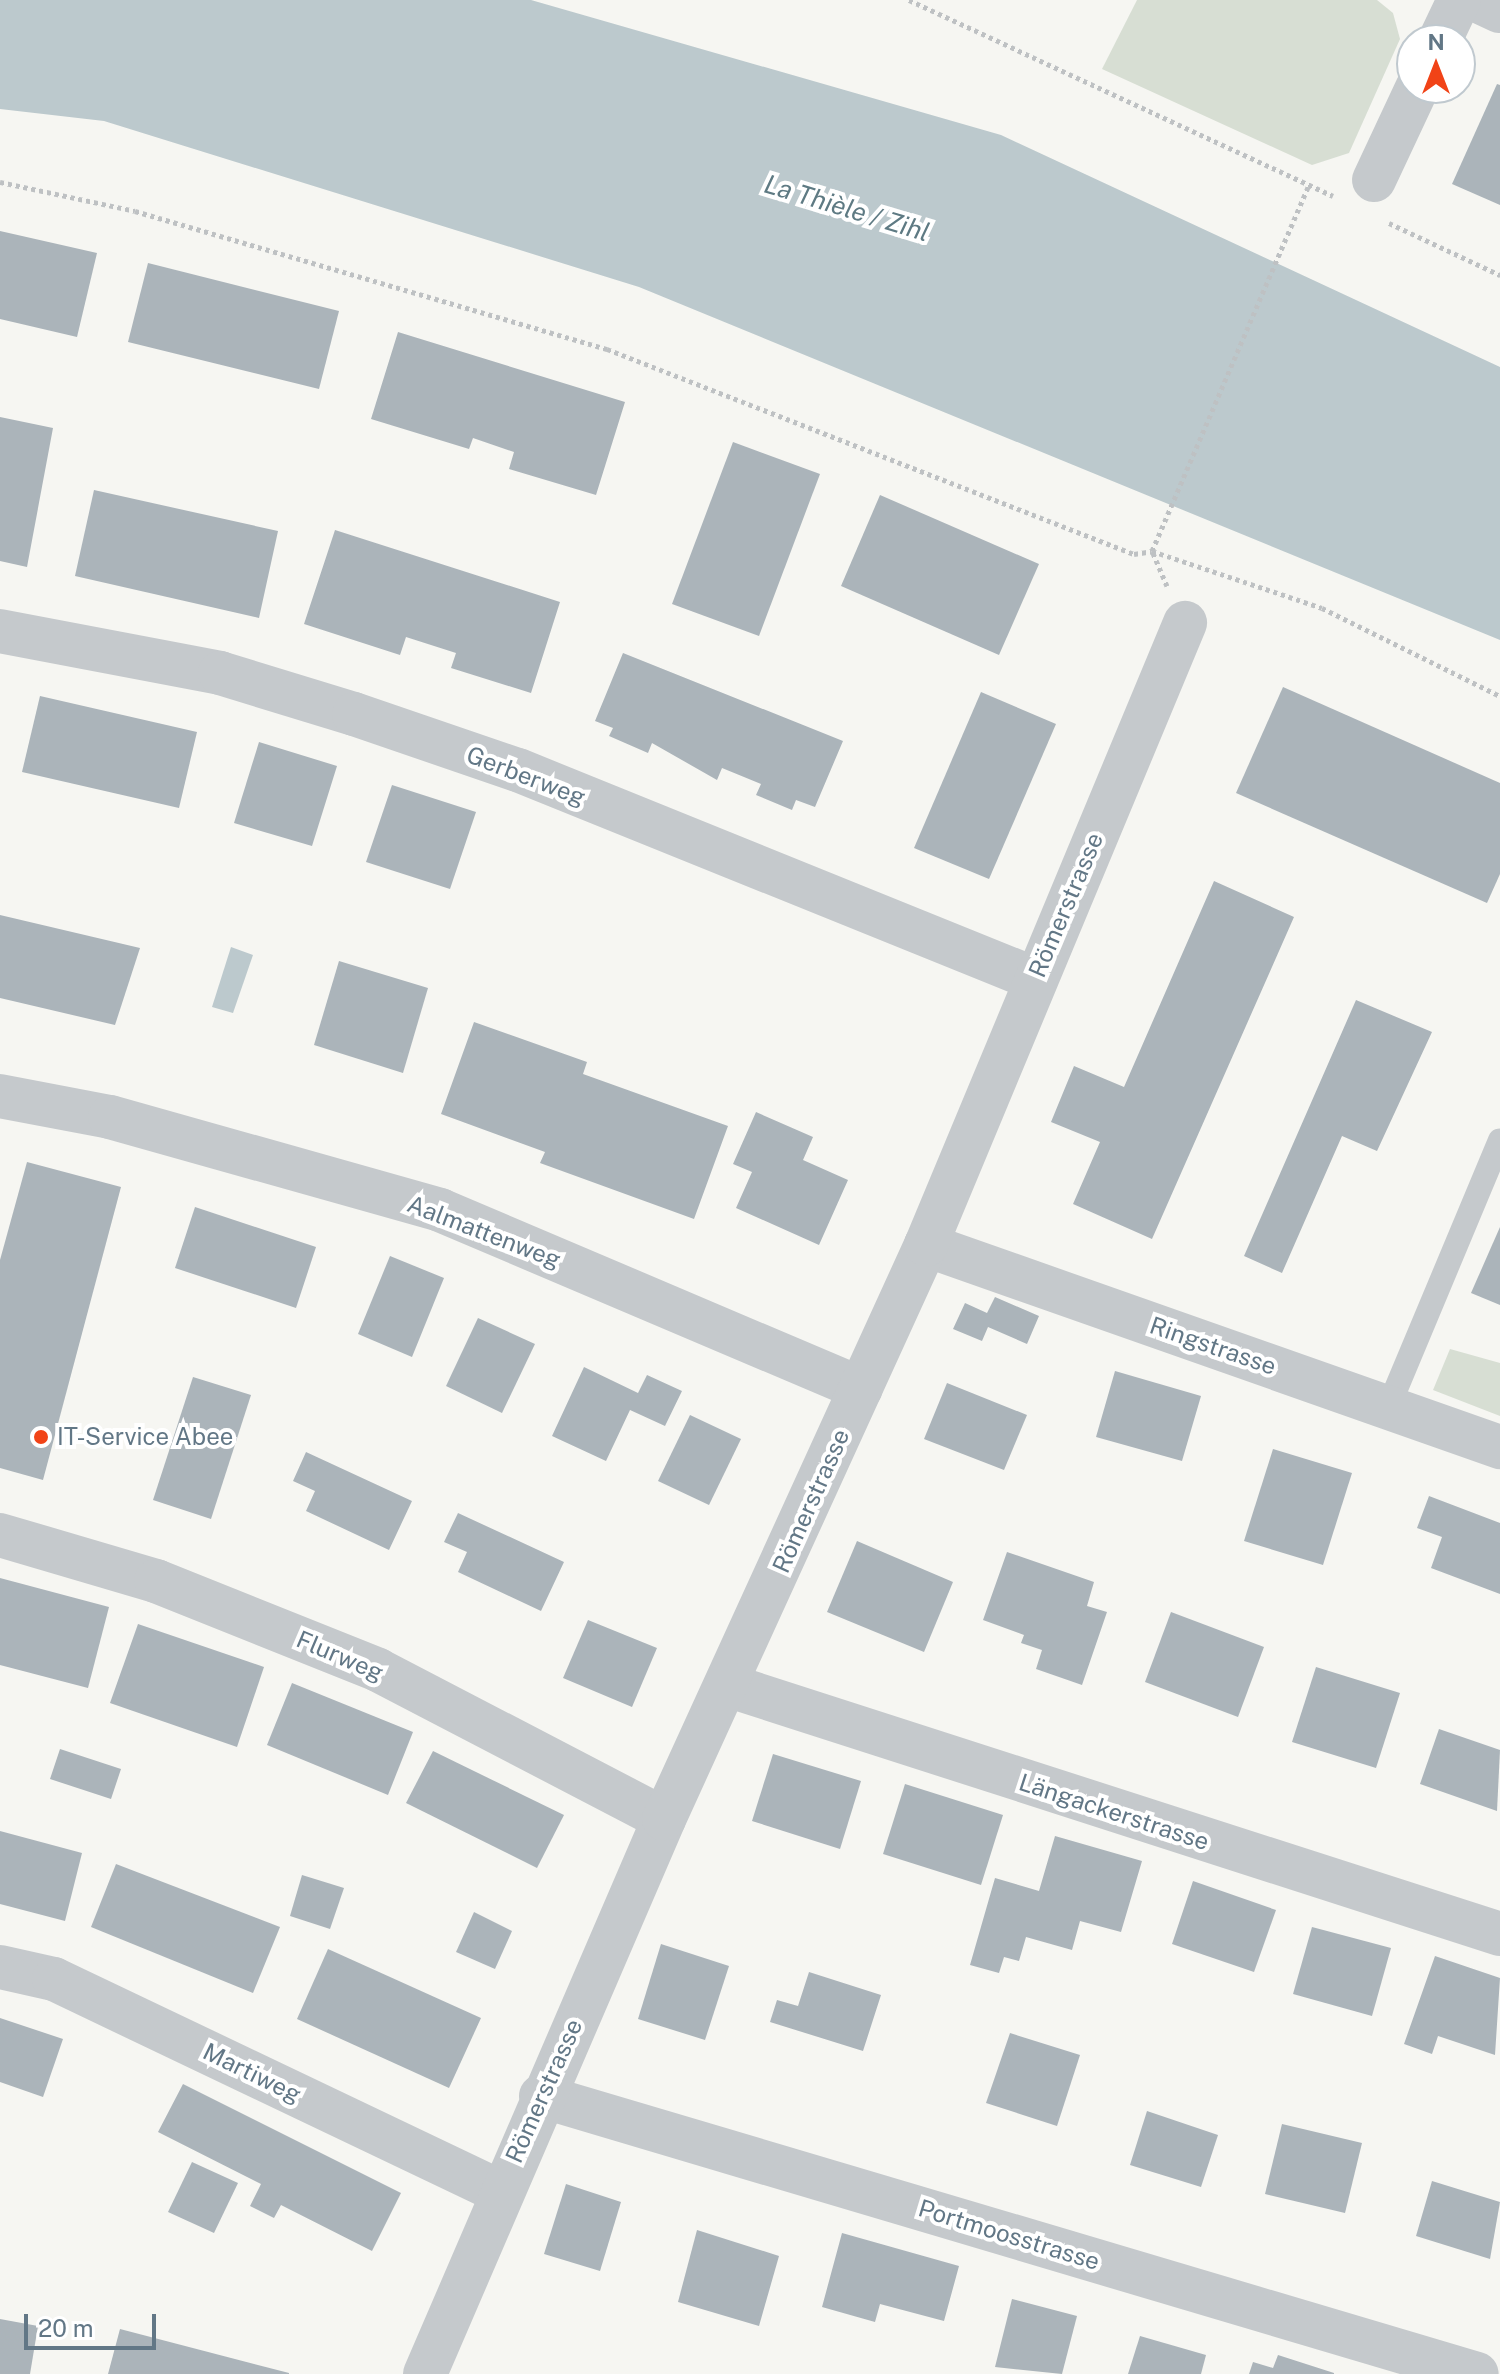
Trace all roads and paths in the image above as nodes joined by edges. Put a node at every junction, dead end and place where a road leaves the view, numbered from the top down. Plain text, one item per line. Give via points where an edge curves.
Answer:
1 (909, 0) edge
2 (1459, 0) edge
3 (1476, 0) edge
4 (1500, 11) edge
5 (1448, 24) edge
6 (1410, 104) edge
7 (0, 182) edge
8 (1309, 185) junction
9 (1365, 200) junction
10 (1500, 275) edge
11 (1152, 551) junction
12 (1185, 623) dead end
13 (0, 631) edge
14 (1500, 696) edge
15 (1035, 979) junction
16 (0, 1096) edge
17 (1500, 1140) edge
18 (926, 1245) junction
19 (861, 1389) junction
20 (1388, 1408) junction
21 (1500, 1447) edge
22 (0, 1535) edge
23 (730, 1686) junction
24 (664, 1819) junction
25 (1500, 1934) edge
26 (0, 1967) edge
27 (541, 2096) junction
28 (500, 2192) junction
29 (425, 2374) edge
30 (1477, 2374) edge

1 - 8 path
2 - 5 street
3 - 4 street
6 - 9 street
7 - 11 path via 135,211 607,349 1134,554
8 - 9 path
8 - 11 path
9 - 10 path
11 - 14 path via 1322,608
12 - 15 street, Römerstrasse
13 - 15 street, Gerberweg via 220,673 354,714 518,770
15 - 18 street, Römerstrasse
16 - 19 street, Aalmattenweg via 110,1117 440,1210
17 - 20 lane
18 - 19 street, Römerstrasse
18 - 20 street, Ringstrasse
19 - 23 street, Römerstrasse
20 - 21 street, Ringstrasse
22 - 24 street, Flurweg via 156,1581 378,1670
23 - 24 street, Römerstrasse
23 - 25 street, Längackerstrasse
24 - 27 street, Römerstrasse
26 - 28 street, Martiweg via 54,1979
27 - 28 street, Römerstrasse
27 - 30 street, Portmoosstrasse
28 - 29 street, Römerstrasse

